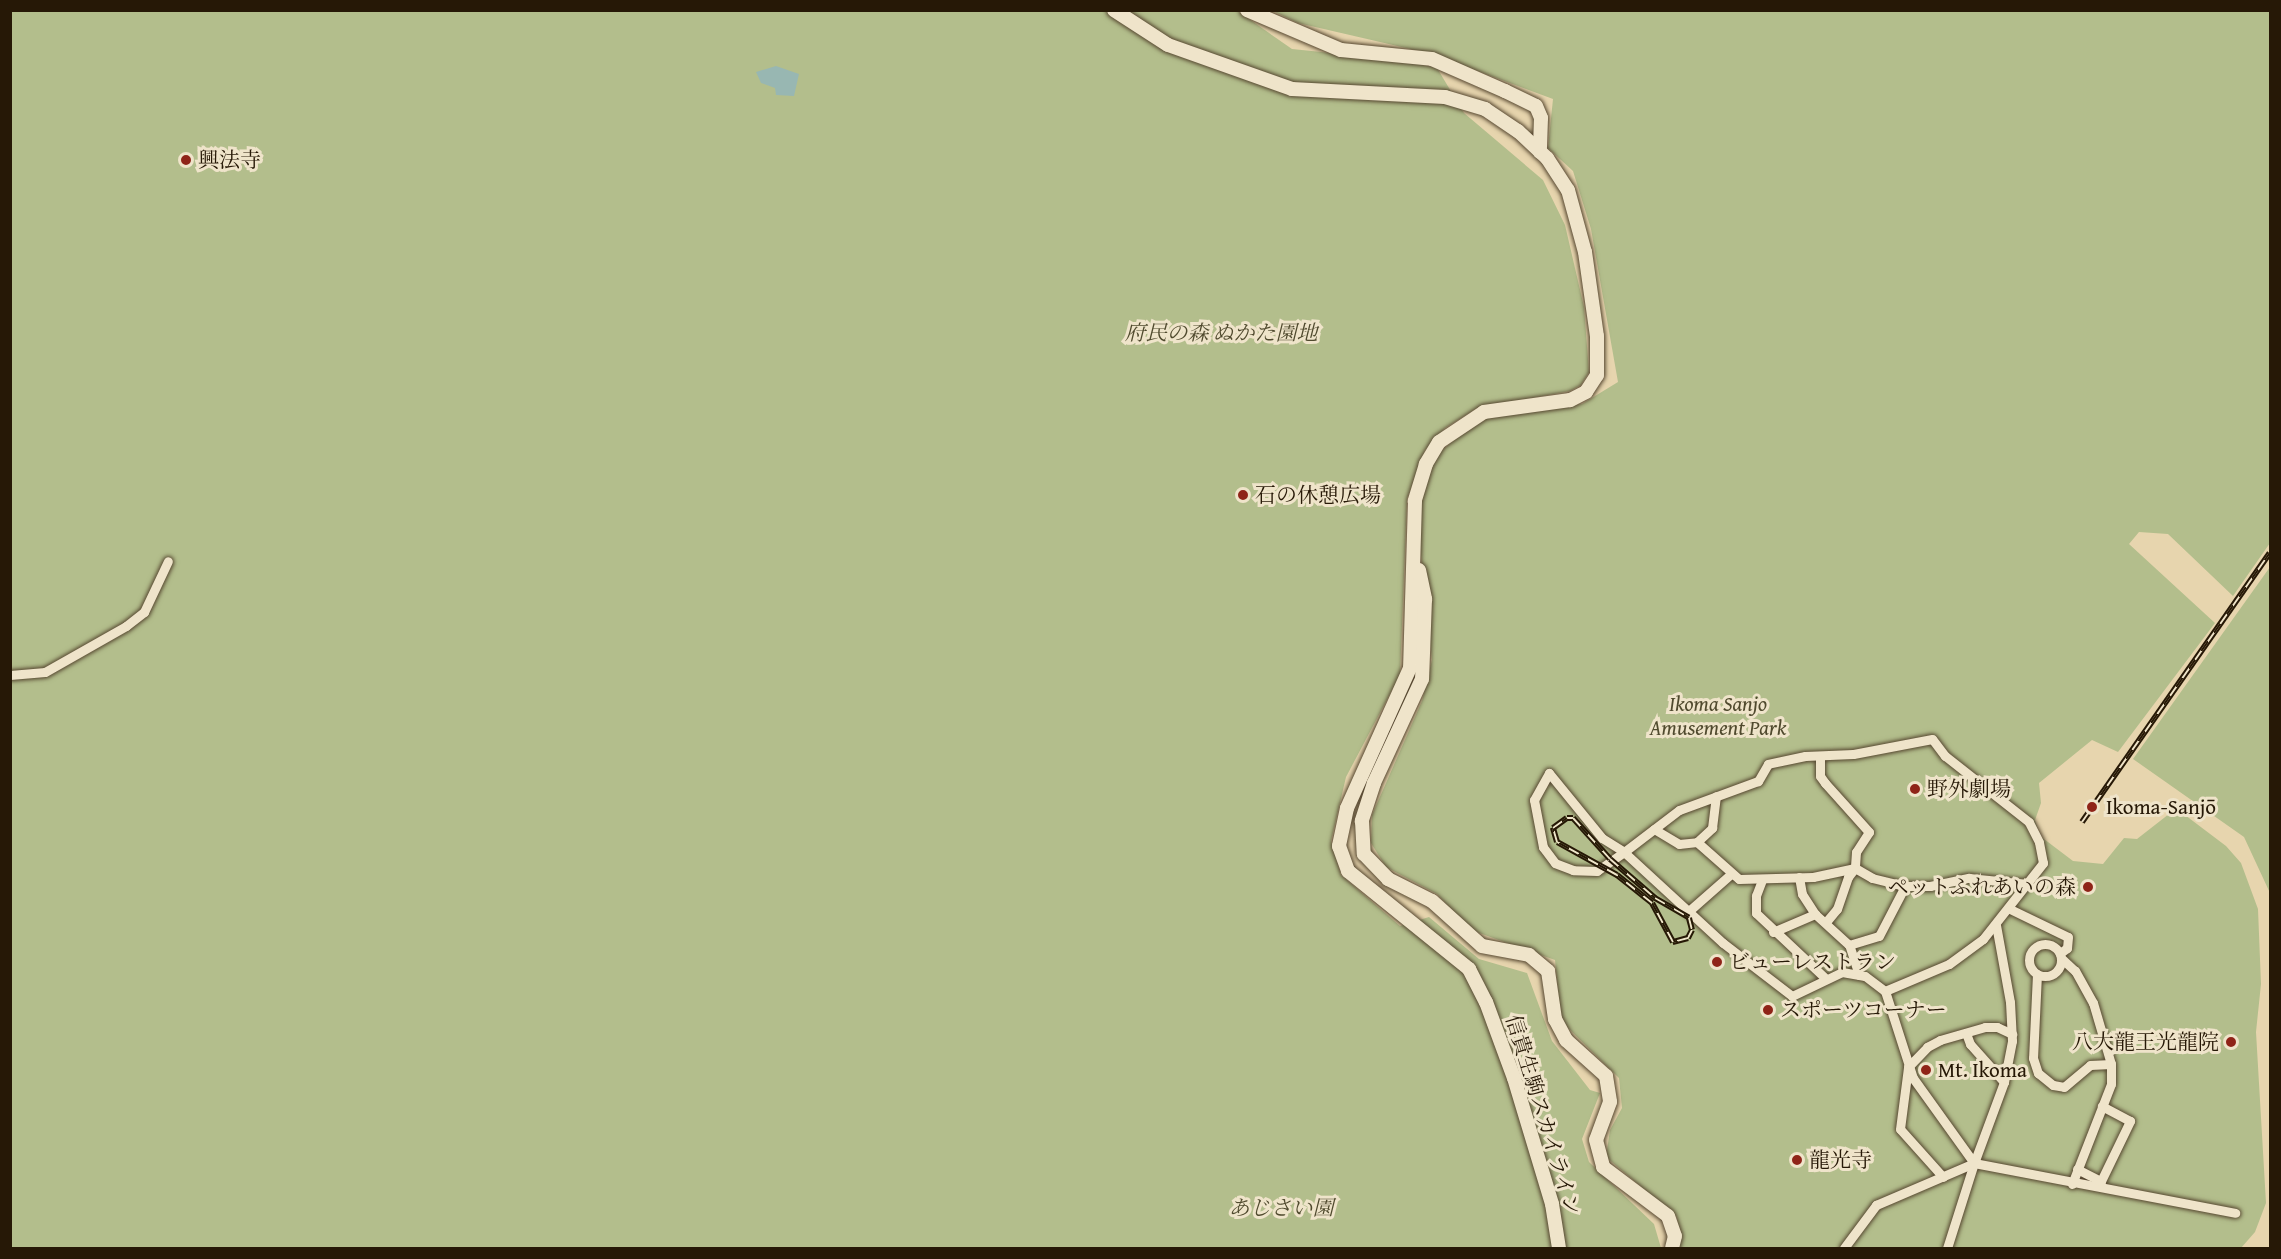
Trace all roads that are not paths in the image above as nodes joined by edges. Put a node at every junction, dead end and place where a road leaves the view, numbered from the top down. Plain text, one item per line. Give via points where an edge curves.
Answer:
1 (1114, 10) edge
2 (1246, 10) edge
3 (1540, 152) junction
4 (168, 561) dead end
5 (1416, 564) junction
6 (10, 675) edge
7 (1820, 756) junction
8 (1716, 796) junction
9 (1654, 829) junction
10 (1697, 842) junction
11 (1624, 852) junction
12 (1855, 868) junction
13 (1731, 874) junction
14 (1799, 877) junction
15 (1762, 880) junction
16 (2028, 884) junction
17 (1905, 885) junction
18 (2010, 909) junction
19 (1690, 910) junction
20 (1815, 914) junction
21 (1826, 922) junction
22 (1996, 925) junction
23 (1773, 932) junction
24 (1849, 945) junction
25 (2061, 956) junction
26 (2037, 974) junction
27 (1859, 975) junction
28 (1826, 979) junction
29 (1885, 991) junction
30 (1966, 1033) junction
31 (2012, 1034) junction
32 (2111, 1064) junction
33 (1908, 1067) junction
34 (2004, 1082) junction
35 (2102, 1106) junction
36 (1974, 1163) junction
37 (2077, 1169) junction
38 (1943, 1177) junction
39 (2072, 1184) junction
40 (2235, 1213) dead end
41 (1558, 1248) edge
42 (1672, 1248) edge
43 (1844, 1248) edge
44 (1947, 1248) edge

1 - 3 street, 信貴生駒スカイライン via 1168,45 1292,89 1445,97 1485,109
2 - 3 street via 1341,50 1432,59 1505,91 1536,106 1541,118
3 - 5 street, 信貴生駒スカイライン via 1568,190 1578,219 1597,336 1597,375 1593,385 1578,397 1484,412 1439,442 1426,464 1415,501
4 - 6 street via 144,612 126,626 45,672
5 - 41 street, 信貴生駒スカイライン via 1408,677 1347,808 1339,846 1348,871 1469,969 1486,1002 1514,1078 1552,1204
5 - 42 street via 1423,577 1425,599 1422,679 1401,732 1374,783 1362,821 1364,855 1388,879 1432,901 1482,946 1529,955 1548,971 1555,1019 1566,1040 1606,1076 1610,1102 1596,1140 1603,1167 1668,1216 1675,1236
7 - 8 street via 1768,764 1758,781
7 - 12 street via 1820,776 1869,832 1856,852
7 - 16 street via 1932,739 1945,756 2029,822 2039,842 2043,863
8 - 9 street via 1679,810
8 - 10 street via 1712,828
9 - 10 street via 1679,844
9 - 11 street
10 - 13 street
11 - 11 street via 1595,831 1549,773 1534,800 1543,847 1555,863 1573,870 1596,871
11 - 19 street
12 - 14 street
12 - 17 street via 1872,878
12 - 21 street via 1837,909
13 - 15 street via 1739,879
13 - 19 street
14 - 15 street
14 - 20 street via 1802,894
15 - 23 street via 1756,896 1756,913
16 - 17 street via 1969,878 1930,886
16 - 18 street
17 - 24 street via 1879,936
18 - 22 street
18 - 25 street via 2068,937
19 - 28 street via 1723,943 1792,996
20 - 21 street
20 - 23 street
21 - 24 street
22 - 29 street via 1949,964
22 - 31 street
23 - 28 street via 1802,953
24 - 27 street
25 - 26 street via 2051,975
25 - 26 street via 2047,944 2032,950 2030,966
25 - 32 street via 2075,971 2093,1003
26 - 32 street via 2032,1058 2038,1073 2064,1087 2090,1065
27 - 28 street via 1842,972
27 - 29 street
29 - 33 street
30 - 31 street via 1997,1027
30 - 33 street via 1927,1047
30 - 34 street via 1970,1044
31 - 34 street
32 - 35 street via 2111,1084
33 - 36 street via 1926,1100
33 - 38 street via 1900,1129
34 - 36 street
35 - 37 street
35 - 37 street via 2130,1121 2101,1181
36 - 38 street
36 - 39 street
36 - 44 street
37 - 39 street
38 - 43 street via 1876,1205
39 - 40 street

